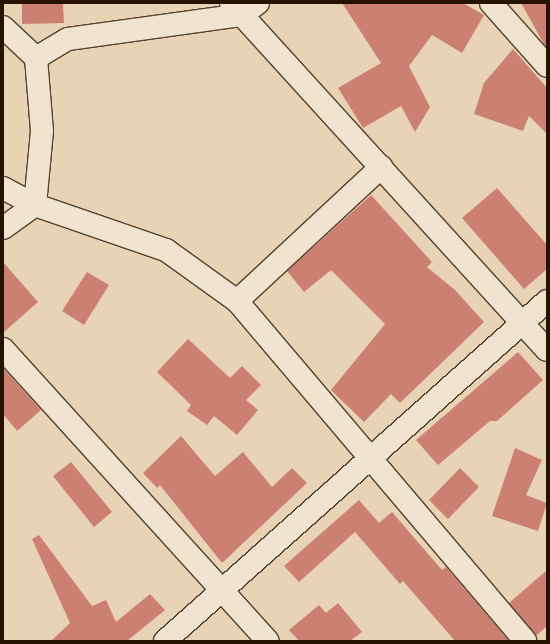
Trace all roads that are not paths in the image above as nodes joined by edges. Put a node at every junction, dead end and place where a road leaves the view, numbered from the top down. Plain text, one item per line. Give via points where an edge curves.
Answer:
1 (491, 3) edge
2 (244, 7) edge
3 (3, 26) edge
4 (36, 58) junction
5 (547, 66) edge
6 (381, 167) junction
7 (3, 188) edge
8 (35, 205) junction
9 (3, 228) edge
10 (237, 301) junction
11 (547, 302) edge
12 (523, 323) junction
13 (3, 349) edge
14 (547, 350) edge
15 (370, 458) junction
16 (222, 590) junction
17 (165, 641) edge
18 (268, 641) edge
19 (525, 641) edge

1 - 5 street
2 - 4 street via 68,39
2 - 6 street
3 - 4 street
4 - 8 street via 42,131
6 - 10 street
6 - 12 street
7 - 8 street
8 - 9 street
8 - 10 street via 166,250
10 - 15 street
11 - 12 street
12 - 14 street
12 - 15 street
13 - 16 street
15 - 16 street
15 - 19 street
16 - 17 street
16 - 18 street

